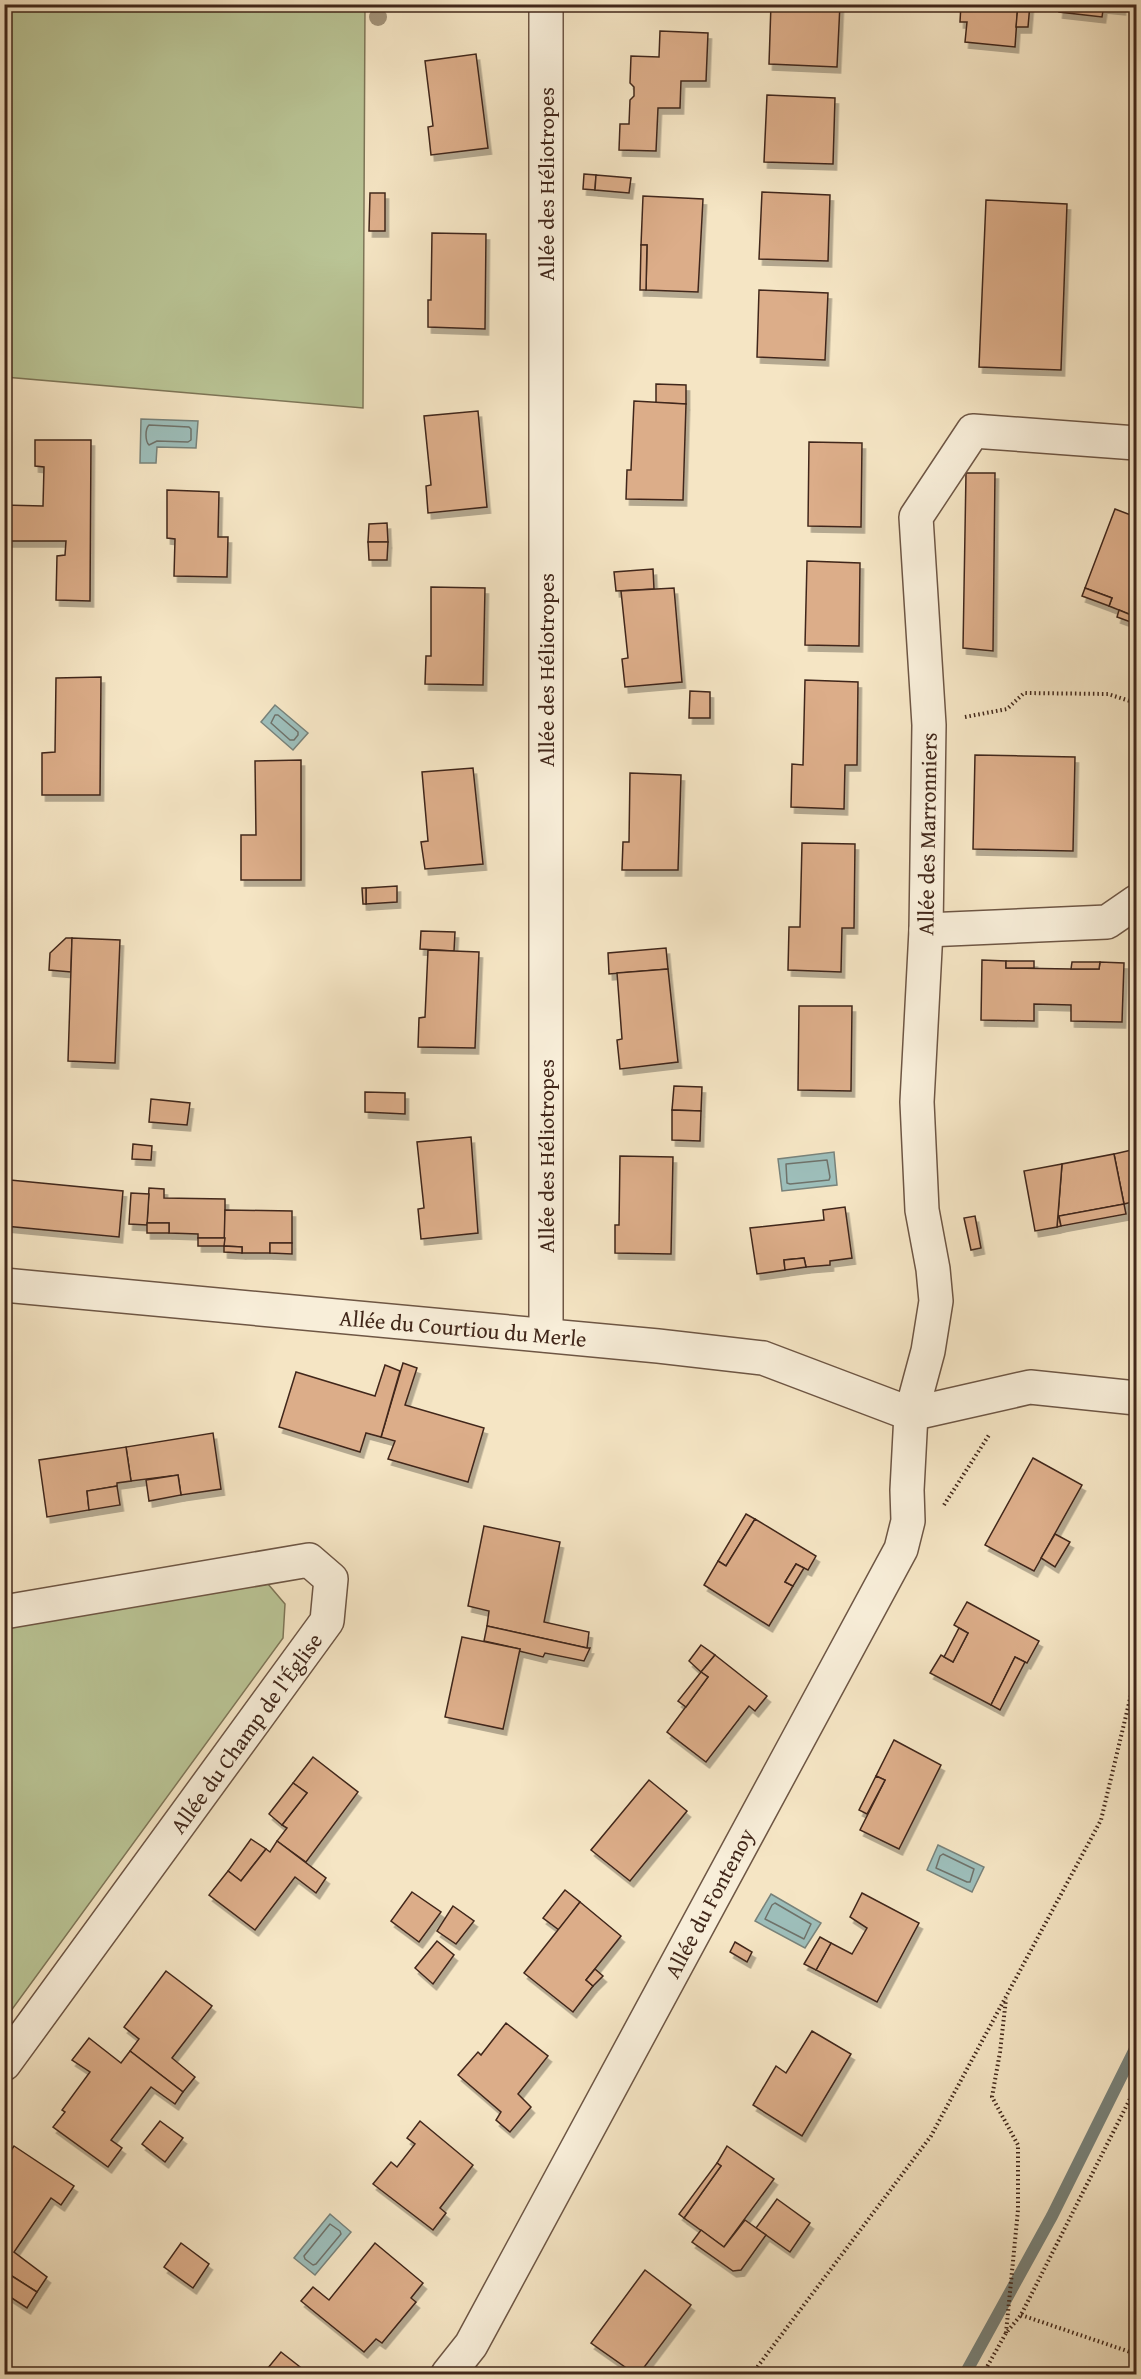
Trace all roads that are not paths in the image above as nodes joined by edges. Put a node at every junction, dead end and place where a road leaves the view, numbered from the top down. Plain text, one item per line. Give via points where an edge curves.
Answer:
1 (546, 4) edge
2 (1137, 443) edge
3 (1137, 902) edge
4 (926, 930) junction
5 (4, 1285) edge
6 (546, 1335) junction
7 (1137, 1398) edge
8 (911, 1414) junction
9 (4, 1612) edge
10 (4, 2064) edge
11 (448, 2374) edge

1 - 6 street, Allée des Héliotropes
2 - 4 street, Allée des Marronniers via 973,431 916,517 929,725
3 - 4 street via 1107,922
4 - 8 street, Allée des Marronniers via 917,1102 922,1210 936,1300 928,1351
5 - 6 street, Allée du Courtiou du Merle
6 - 8 street, Allée du Courtiou du Merle via 763,1358
7 - 8 street via 1030,1387
8 - 11 street, Allée du Fontenoy via 908,1521 901,1549 471,2345
9 - 10 street, Allée du Champ de l'Église via 309,1560 331,1579 327,1622

